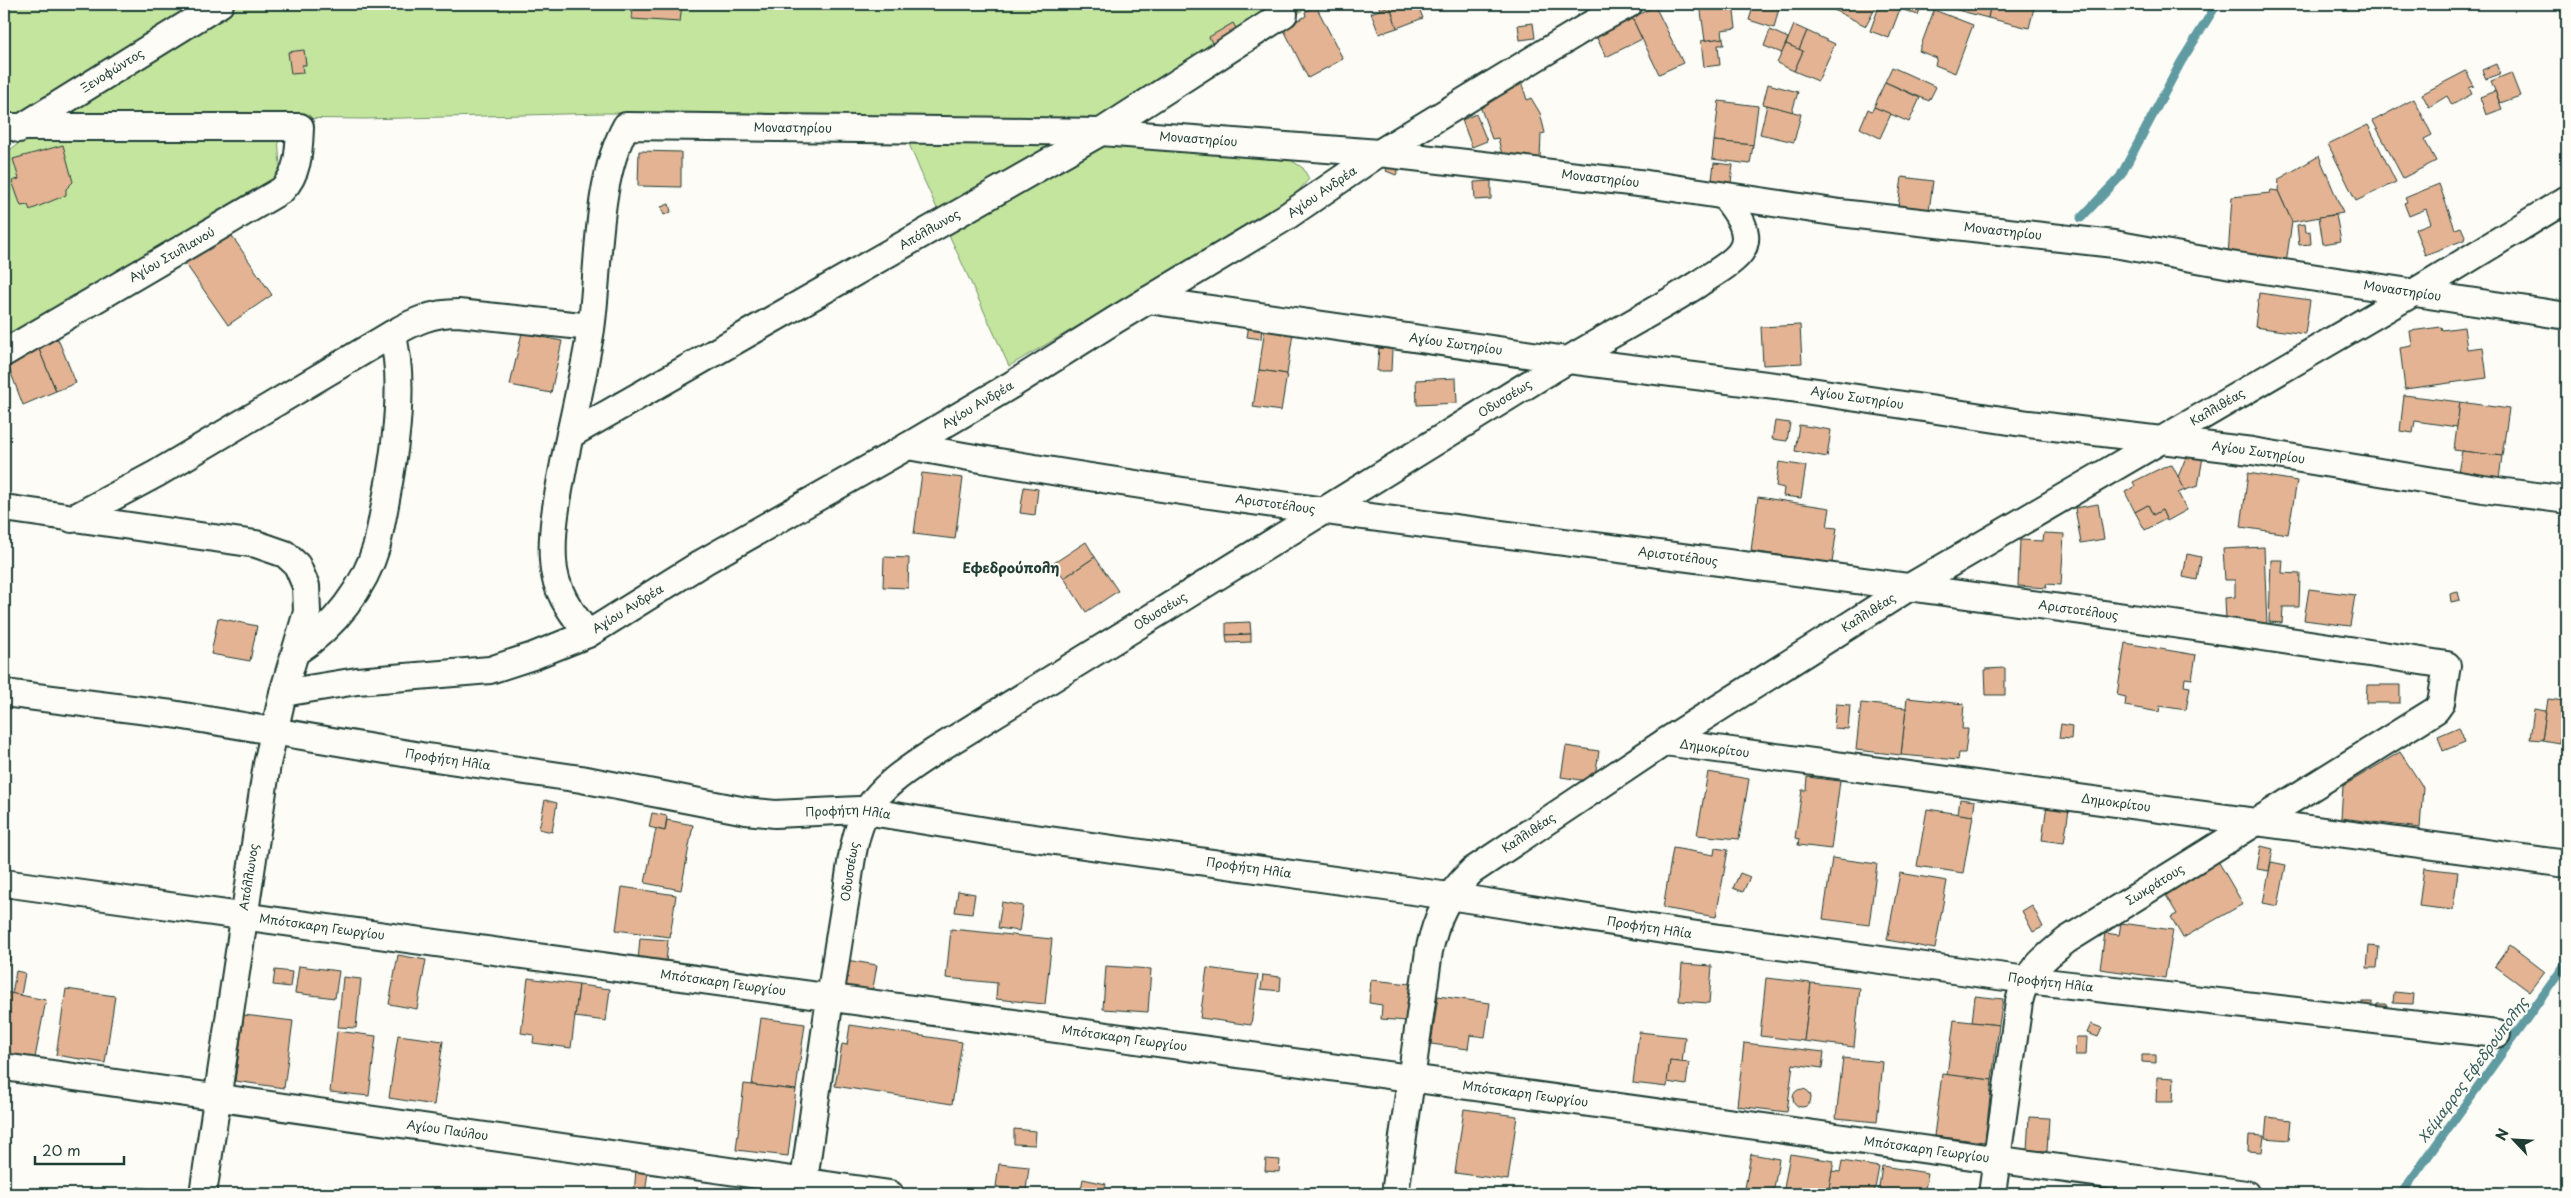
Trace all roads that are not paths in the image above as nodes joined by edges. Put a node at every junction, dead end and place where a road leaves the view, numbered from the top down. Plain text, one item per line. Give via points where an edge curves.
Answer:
1 (220, 4) edge
2 (1629, 4) edge
3 (1284, 14) dead end
4 (9, 132) edge
5 (1101, 132) junction
6 (1379, 153) junction
7 (1724, 196) junction
8 (2567, 199) edge
9 (2414, 294) junction
10 (1148, 300) junction
11 (2567, 316) edge
12 (591, 327) junction
13 (392, 334) junction
14 (4, 353) edge
15 (1567, 360) junction
16 (570, 435) junction
17 (2160, 440) junction
18 (908, 446) junction
19 (2567, 500) edge
20 (4, 508) edge
21 (1323, 512) junction
22 (72, 519) junction
23 (1908, 588) junction
24 (588, 634) junction
25 (296, 652) junction
26 (2448, 665) joint
27 (4, 693) edge
28 (283, 693) junction
29 (274, 731) junction
30 (1665, 742) junction
31 (867, 811) junction
32 (2256, 823) junction
33 (2567, 864) edge
34 (4, 884) edge
35 (1449, 896) junction
36 (243, 917) junction
37 (2026, 980) junction
38 (829, 999) junction
39 (2497, 1034) dead end
40 (4, 1067) edge
41 (1411, 1080) junction
42 (216, 1098) junction
43 (1997, 1160) junction
44 (803, 1188) edge
45 (203, 1194) edge
46 (890, 1194) edge
47 (1395, 1194) edge
48 (1992, 1194) edge
49 (2246, 1194) edge

1 - 4 street, Ξενοφώντος
2 - 6 street, Αγίου Ανδρέα
3 - 5 street, Απόλλωνος
4 - 14 street, Αγίου Στυλιανού via 300,127 297,162 282,190
5 - 6 street, Μοναστηρίου
5 - 12 street, Μοναστηρίου via 626,126 614,151 608,182
5 - 16 street, Απόλλωνος
6 - 7 street, Μοναστηρίου
6 - 10 street, Αγίου Ανδρέα via 1286,217
7 - 9 street, Μοναστηρίου via 1840,213 2114,244
7 - 15 street, Οδυσσέως via 1743,225 1745,241 1740,254 1685,292
8 - 9 street, Καλλιθέας
9 - 11 street, Μοναστηρίου
9 - 17 street, Καλλιθέας
10 - 15 street, Αγίου Σωτηρίου
10 - 18 street, Αγίου Ανδρέα
12 - 13 street via 440,313 421,318
12 - 16 street
13 - 22 street via 156,474
13 - 25 street via 400,380 380,531 372,562 352,598 335,619 315,640
15 - 17 street, Αγίου Σωτηρίου
15 - 21 street, Οδυσσέως
16 - 24 street via 558,497 553,561 565,603
17 - 19 street, Αγίου Σωτηρίου via 2252,451
17 - 23 street, Καλλιθέας
18 - 21 street, Αριστοτέλους via 1036,470
18 - 24 street, Αγίου Ανδρέα via 705,561
20 - 22 street
21 - 23 street, Αριστοτέλους
21 - 31 street, Οδυσσέως via 928,756 888,784
22 - 25 street, Απόλλωνος via 256,544 285,554 297,565 304,578 308,603
23 - 26 street, Αριστοτέλους
23 - 30 street, Καλλιθέας
24 - 28 street, Αγίου Ανδρέα via 490,670 357,681
25 - 28 street, Απόλλωνος
26 - 32 street, Σωκράτους via 2441,702 2436,710
27 - 29 street, Προφήτη Ηλία via 172,714
28 - 29 street, Απόλλωνος
29 - 31 street, Προφήτη Ηλία via 590,780 746,811 775,814 844,809
29 - 36 street, Απόλλωνος
30 - 32 street, Δημοκρίτου
30 - 35 street, Καλλιθέας via 1483,863
31 - 35 street, Προφήτη Ηλία via 1005,834
31 - 38 street, Οδυσσέως via 857,840
32 - 33 street, Δημοκρίτου
32 - 37 street, Σωκράτους via 2067,940 2038,964
34 - 36 street, Μπότσκαρη Γεωργίου
35 - 37 street, Προφήτη Ηλία via 1676,932
35 - 41 street, Καλλιθέας via 1436,923 1428,951
36 - 38 street, Μπότσκαρη Γεωργίου
36 - 42 street, Απόλλωνος
37 - 39 street, Προφήτη Ηλία
37 - 43 street, Σωκράτους via 2018,1002
38 - 41 street, Μπότσκαρη Γεωργίου
38 - 44 street, Οδυσσέως
40 - 42 street, Αγίου Παύλου
41 - 43 street, Μπότσκαρη Γεωργίου
41 - 47 street, Καλλιθέας
42 - 44 street, Αγίου Παύλου
42 - 45 street, Απόλλωνος
43 - 48 street, Σωκράτους
43 - 49 street, Μπότσκαρη Γεωργίου
44 - 46 street, Αγίου Παύλου

